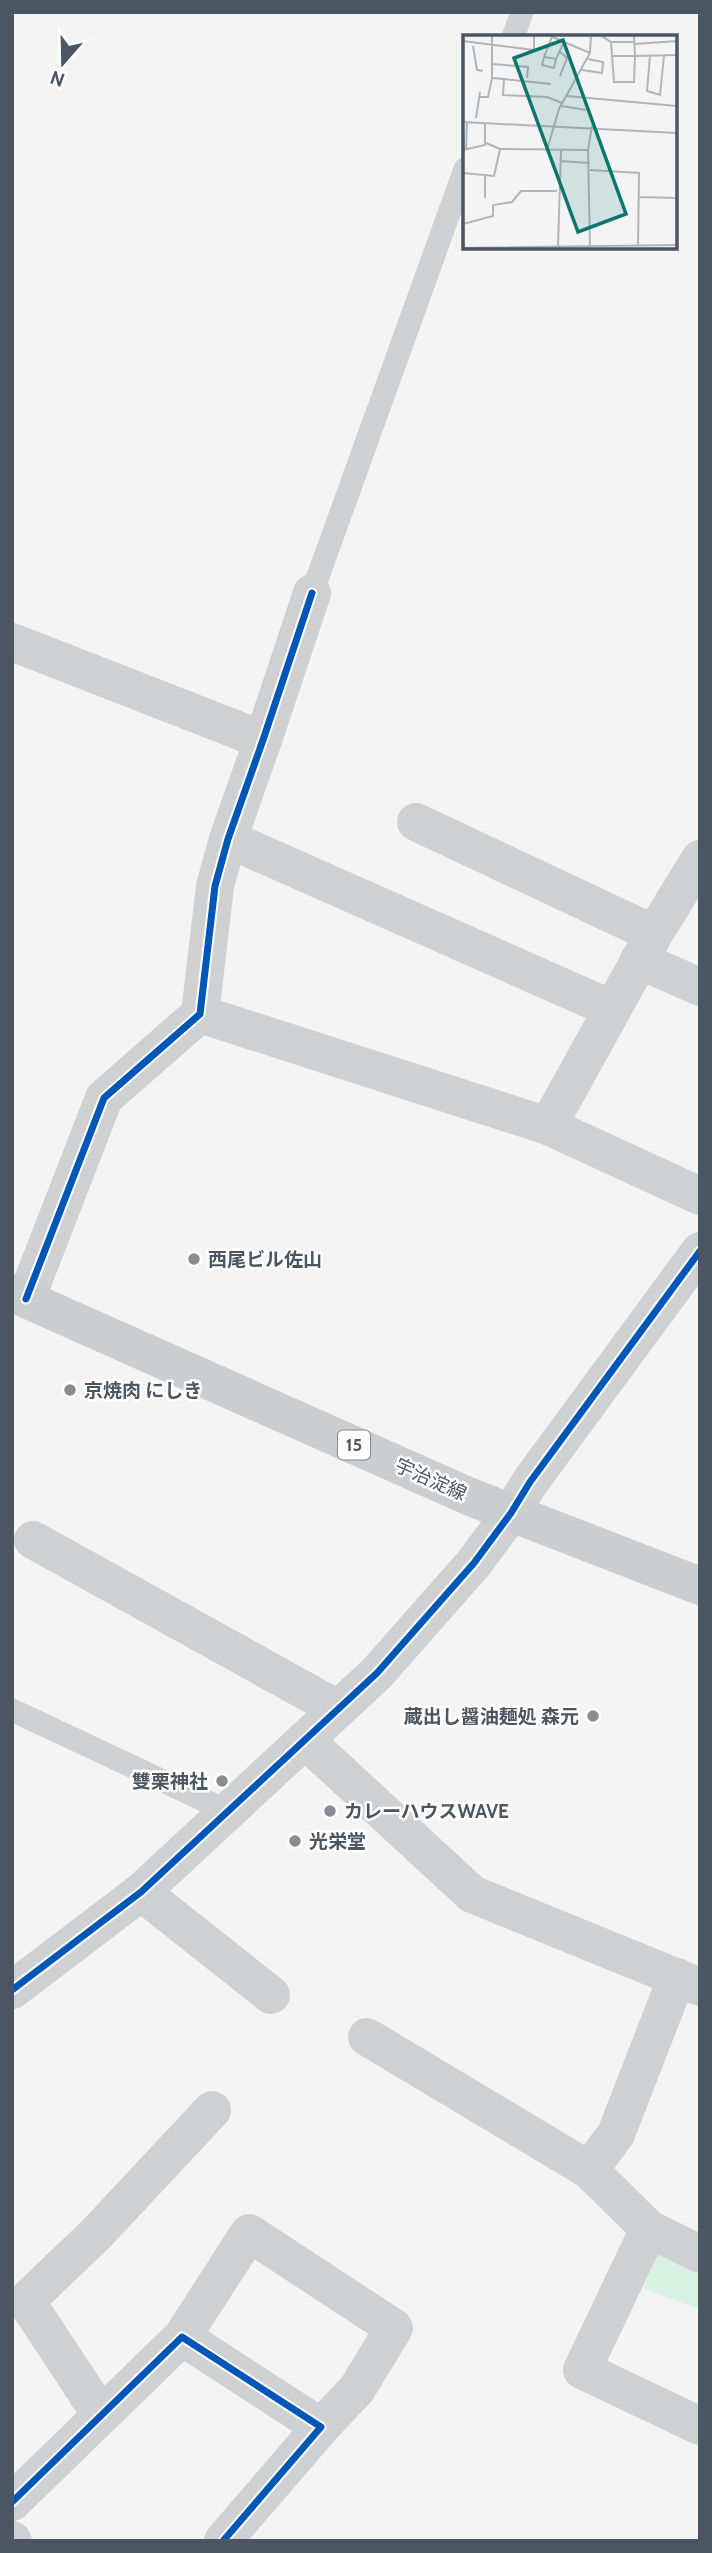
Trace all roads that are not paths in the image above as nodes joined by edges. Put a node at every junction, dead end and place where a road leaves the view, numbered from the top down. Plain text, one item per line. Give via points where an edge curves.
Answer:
1 (522, 12) edge
2 (514, 35) edge
3 (463, 175) edge
4 (312, 593) joint
5 (12, 642) edge
6 (263, 740) junction
7 (416, 822) dead end
8 (228, 839) junction
9 (700, 859) edge
10 (647, 947) junction
11 (700, 987) edge
12 (612, 1009) junction
13 (201, 1014) junction
14 (548, 1126) junction
15 (700, 1196) edge
16 (700, 1251) edge
17 (19, 1296) edge
18 (511, 1513) junction
19 (33, 1540) dead end
20 (700, 1586) edge
21 (338, 1709) junction
22 (12, 1710) edge
23 (305, 1740) junction
24 (229, 1812) junction
25 (141, 1892) junction
26 (688, 1982) edge
27 (12, 1990) edge
28 (271, 1995) dead end
29 (367, 2037) dead end
30 (212, 2110) dead end
31 (589, 2170) junction
32 (649, 2230) junction
33 (700, 2254) edge
34 (182, 2337) junction
35 (101, 2415) junction
36 (700, 2426) edge
37 (321, 2427) junction
38 (12, 2502) edge
39 (223, 2541) edge

1 - 2 lane
3 - 4 lane
4 - 6 street
5 - 6 street
6 - 8 street
7 - 10 street
8 - 12 street
8 - 13 street via 215,886
9 - 10 street
10 - 11 street
10 - 12 street
12 - 14 street
13 - 14 street
13 - 17 street via 104,1098
14 - 15 street
16 - 18 street
17 - 18 main road, 宇治淀線 / 15
18 - 20 main road, 宇治淀線 / 15
18 - 21 street via 474,1563 386,1663
19 - 21 street
21 - 23 street
22 - 24 lane
23 - 24 street
23 - 26 street via 472,1894
24 - 25 street
25 - 27 street
25 - 28 street
26 - 31 street via 616,2134
29 - 31 street
30 - 35 street via 26,2301
31 - 32 street
32 - 33 street
32 - 36 street via 582,2370
34 - 35 street
34 - 37 street
34 - 37 street via 249,2233 394,2328 357,2389
35 - 38 street
37 - 39 street

